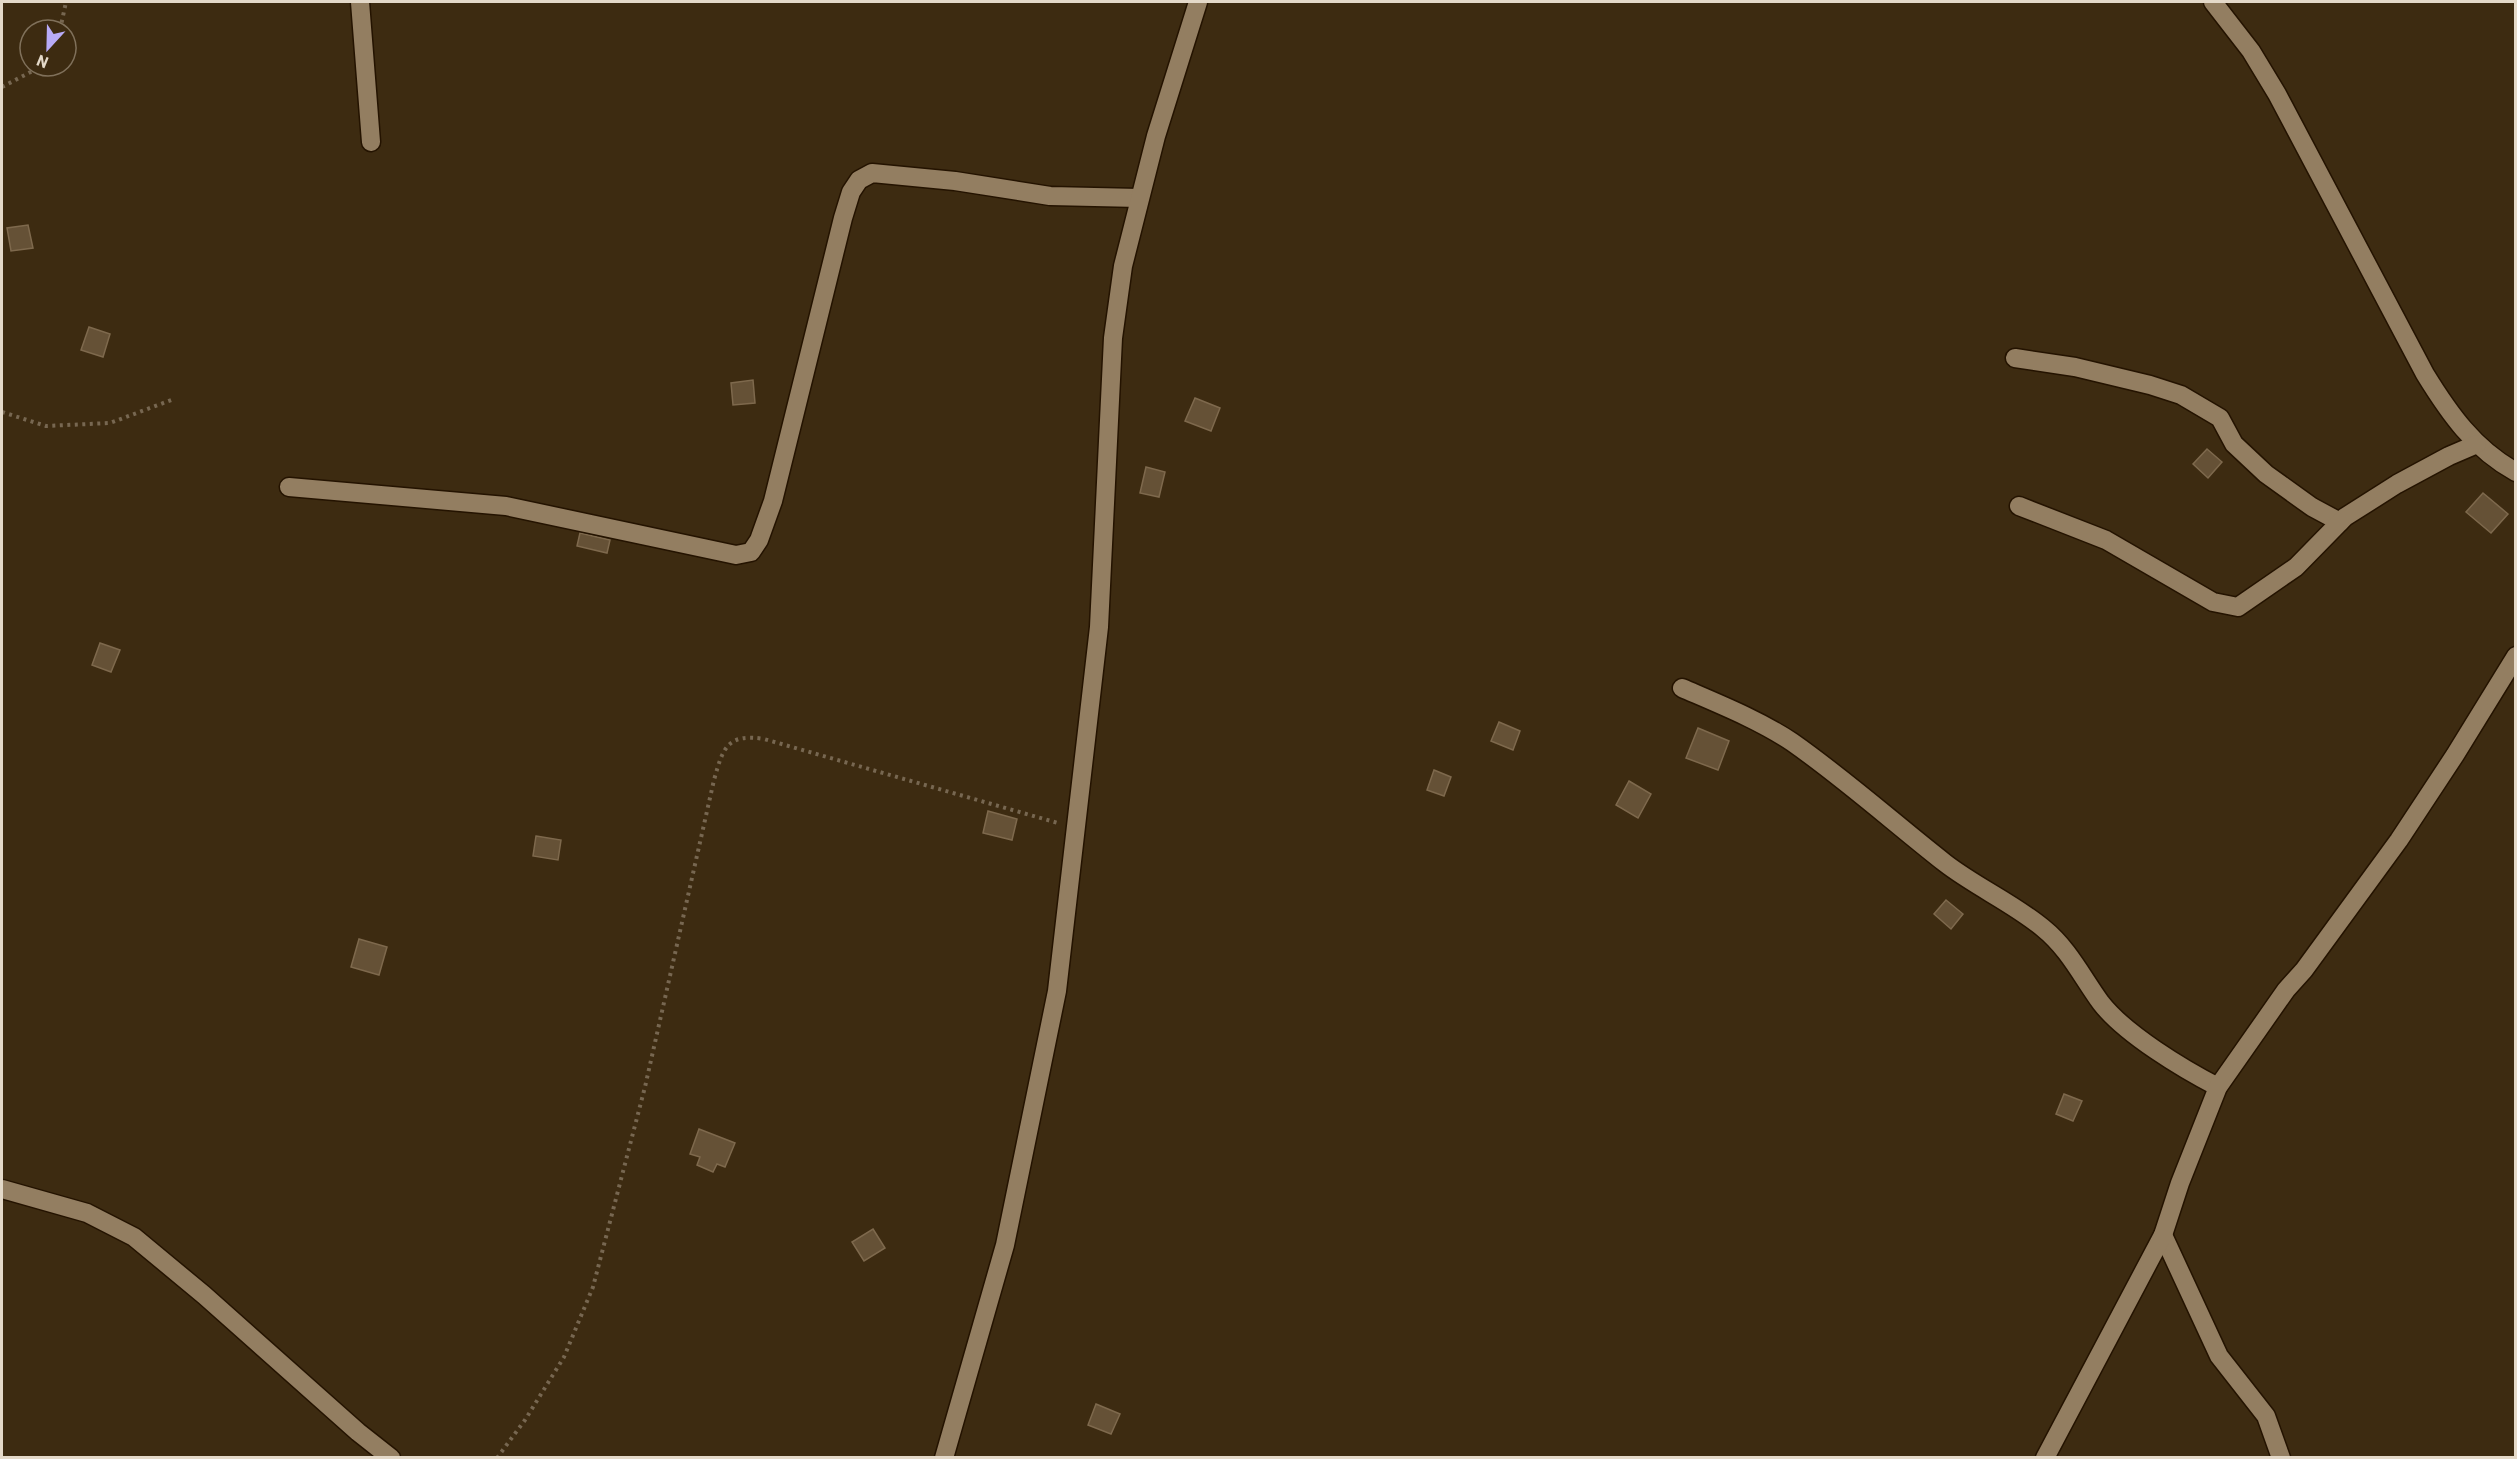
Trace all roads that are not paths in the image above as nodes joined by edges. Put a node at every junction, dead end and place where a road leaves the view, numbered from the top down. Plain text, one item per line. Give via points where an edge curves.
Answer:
1 (360, 2) edge
2 (1198, 2) edge
3 (2213, 2) edge
4 (371, 142) dead end
5 (1139, 198) junction
6 (2015, 358) dead end
7 (2477, 444) junction
8 (2516, 472) edge
9 (289, 488) dead end
10 (2019, 506) dead end
11 (2340, 522) junction
12 (2516, 656) edge
13 (1683, 688) dead end
14 (2218, 1087) junction
15 (2, 1189) edge
16 (2163, 1235) junction
17 (391, 1458) edge
18 (944, 1458) edge
19 (2045, 1458) edge
20 (2281, 1458) edge

1 - 4 street
2 - 5 street
3 - 7 street via 2251,51 2277,94 2425,374 2446,408
5 - 9 street via 1050,196 892,173 872,173 859,180 843,218 773,501 752,552 736,555 506,506
5 - 18 street via 1123,266 1113,338 1099,627 1057,991 1005,1245
6 - 11 street via 2075,367 2181,396 2220,418 2234,444 2266,474
7 - 8 street
7 - 11 street via 2397,484
10 - 11 street via 2106,540 2213,602 2238,607 2296,567
12 - 14 street via 2399,840
13 - 14 street via 1791,742 1948,865 2044,928 2069,953 2102,1004 2121,1022 2178,1066
14 - 16 street
15 - 17 street via 87,1213 134,1237
16 - 19 street
16 - 20 street via 2219,1356 2266,1416

